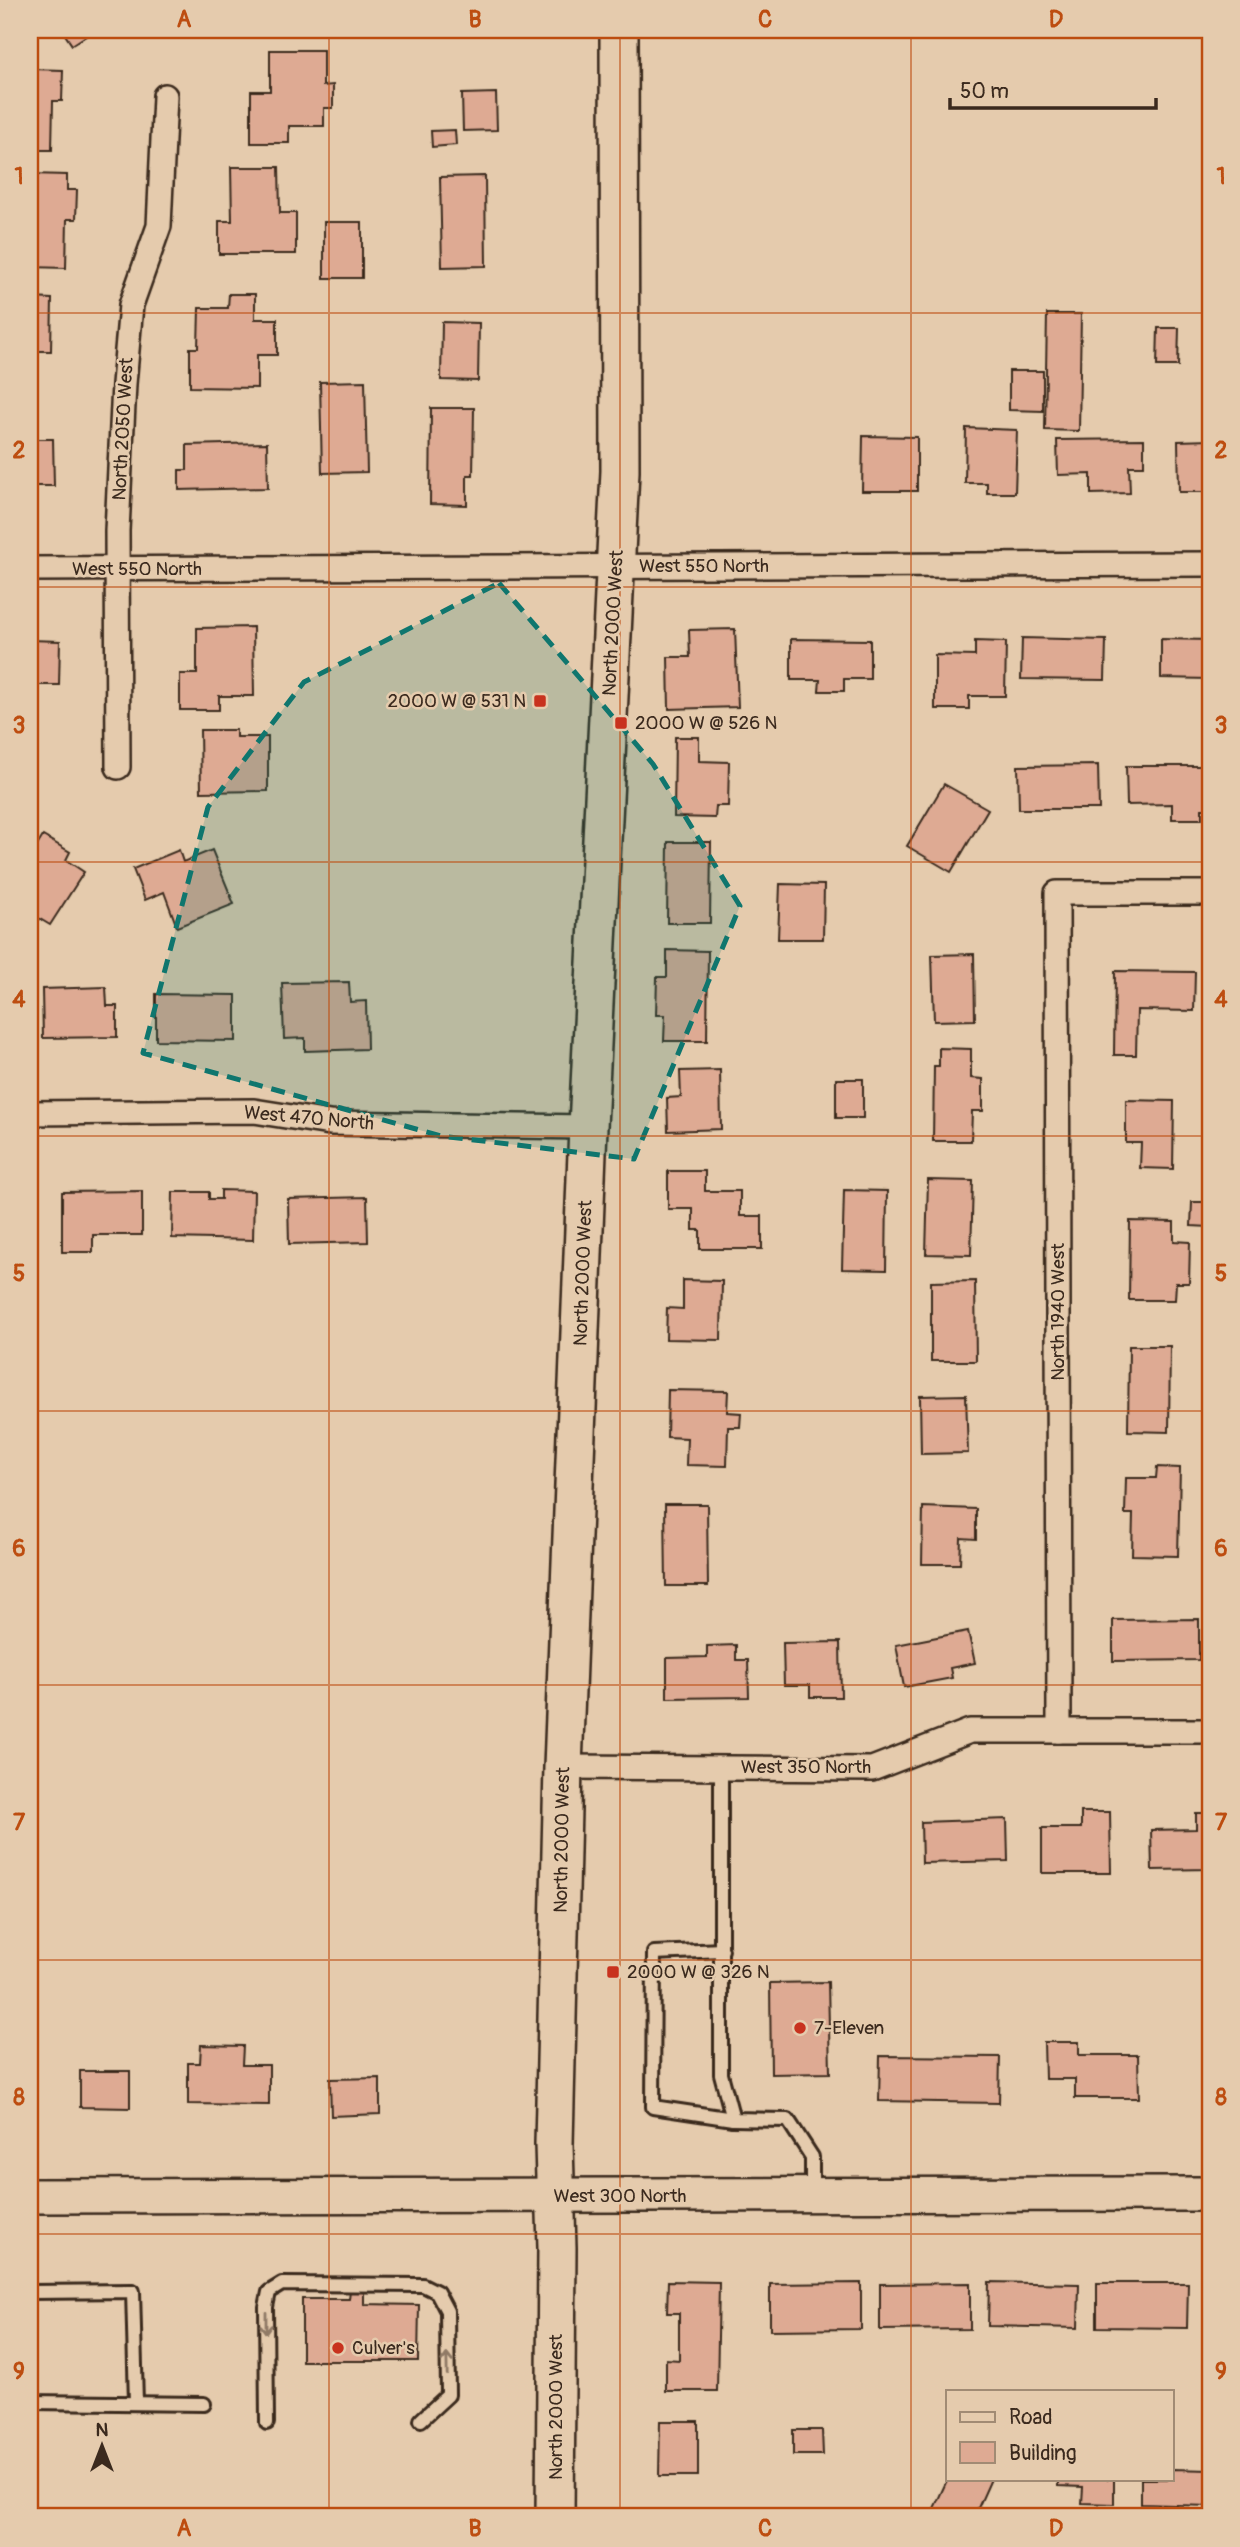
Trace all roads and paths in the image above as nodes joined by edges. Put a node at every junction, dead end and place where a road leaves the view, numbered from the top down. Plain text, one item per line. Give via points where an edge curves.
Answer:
1 (619, 30) edge
2 (164, 96) dead end
3 (1210, 564) edge
4 (614, 567) junction
5 (30, 569) edge
6 (118, 569) junction
7 (118, 767) dead end
8 (1210, 893) edge
9 (30, 1113) edge
10 (588, 1127) junction
11 (1059, 1731) junction
12 (1210, 1731) edge
13 (563, 1767) junction
14 (721, 1767) junction
15 (722, 1950) junction
16 (733, 2119) junction
17 (1210, 2194) edge
18 (30, 2196) edge
19 (556, 2196) junction
20 (812, 2196) junction
21 (30, 2292) edge
22 (30, 2402) edge
23 (136, 2403) junction
24 (204, 2404) dead end
25 (421, 2420) dead end
26 (267, 2423) dead end
27 (555, 2517) edge

1 - 4 main road, North 2000 West via 620,471
2 - 6 street, North 2050 West via 159,226 131,305
3 - 4 street, West 550 North
4 - 6 street, West 550 North
4 - 10 main road, North 2000 West
5 - 6 street, West 550 North
6 - 7 street, North 2050 West
8 - 11 street, North 1940 West via 1057,893
9 - 10 street, West 470 North via 254,1111 330,1123
10 - 13 main road, North 2000 West
11 - 12 street, West 350 North
11 - 14 street, West 350 North via 970,1731 872,1769
13 - 14 street, West 350 North
13 - 19 main road, North 2000 West
14 - 15 lane
15 - 16 lane via 721,2074
15 - 16 lane via 654,1952 653,2107
16 - 20 lane via 788,2120 812,2157
17 - 20 main road, West 300 North
18 - 19 main road, West 300 North
19 - 20 main road, West 300 North
19 - 27 main road, North 2000 West
21 - 23 lane via 133,2291
22 - 23 lane
23 - 24 lane
25 -> 26 lane via 447,2395 447,2311 437,2292 423,2285 282,2284 269,2292 266,2307

